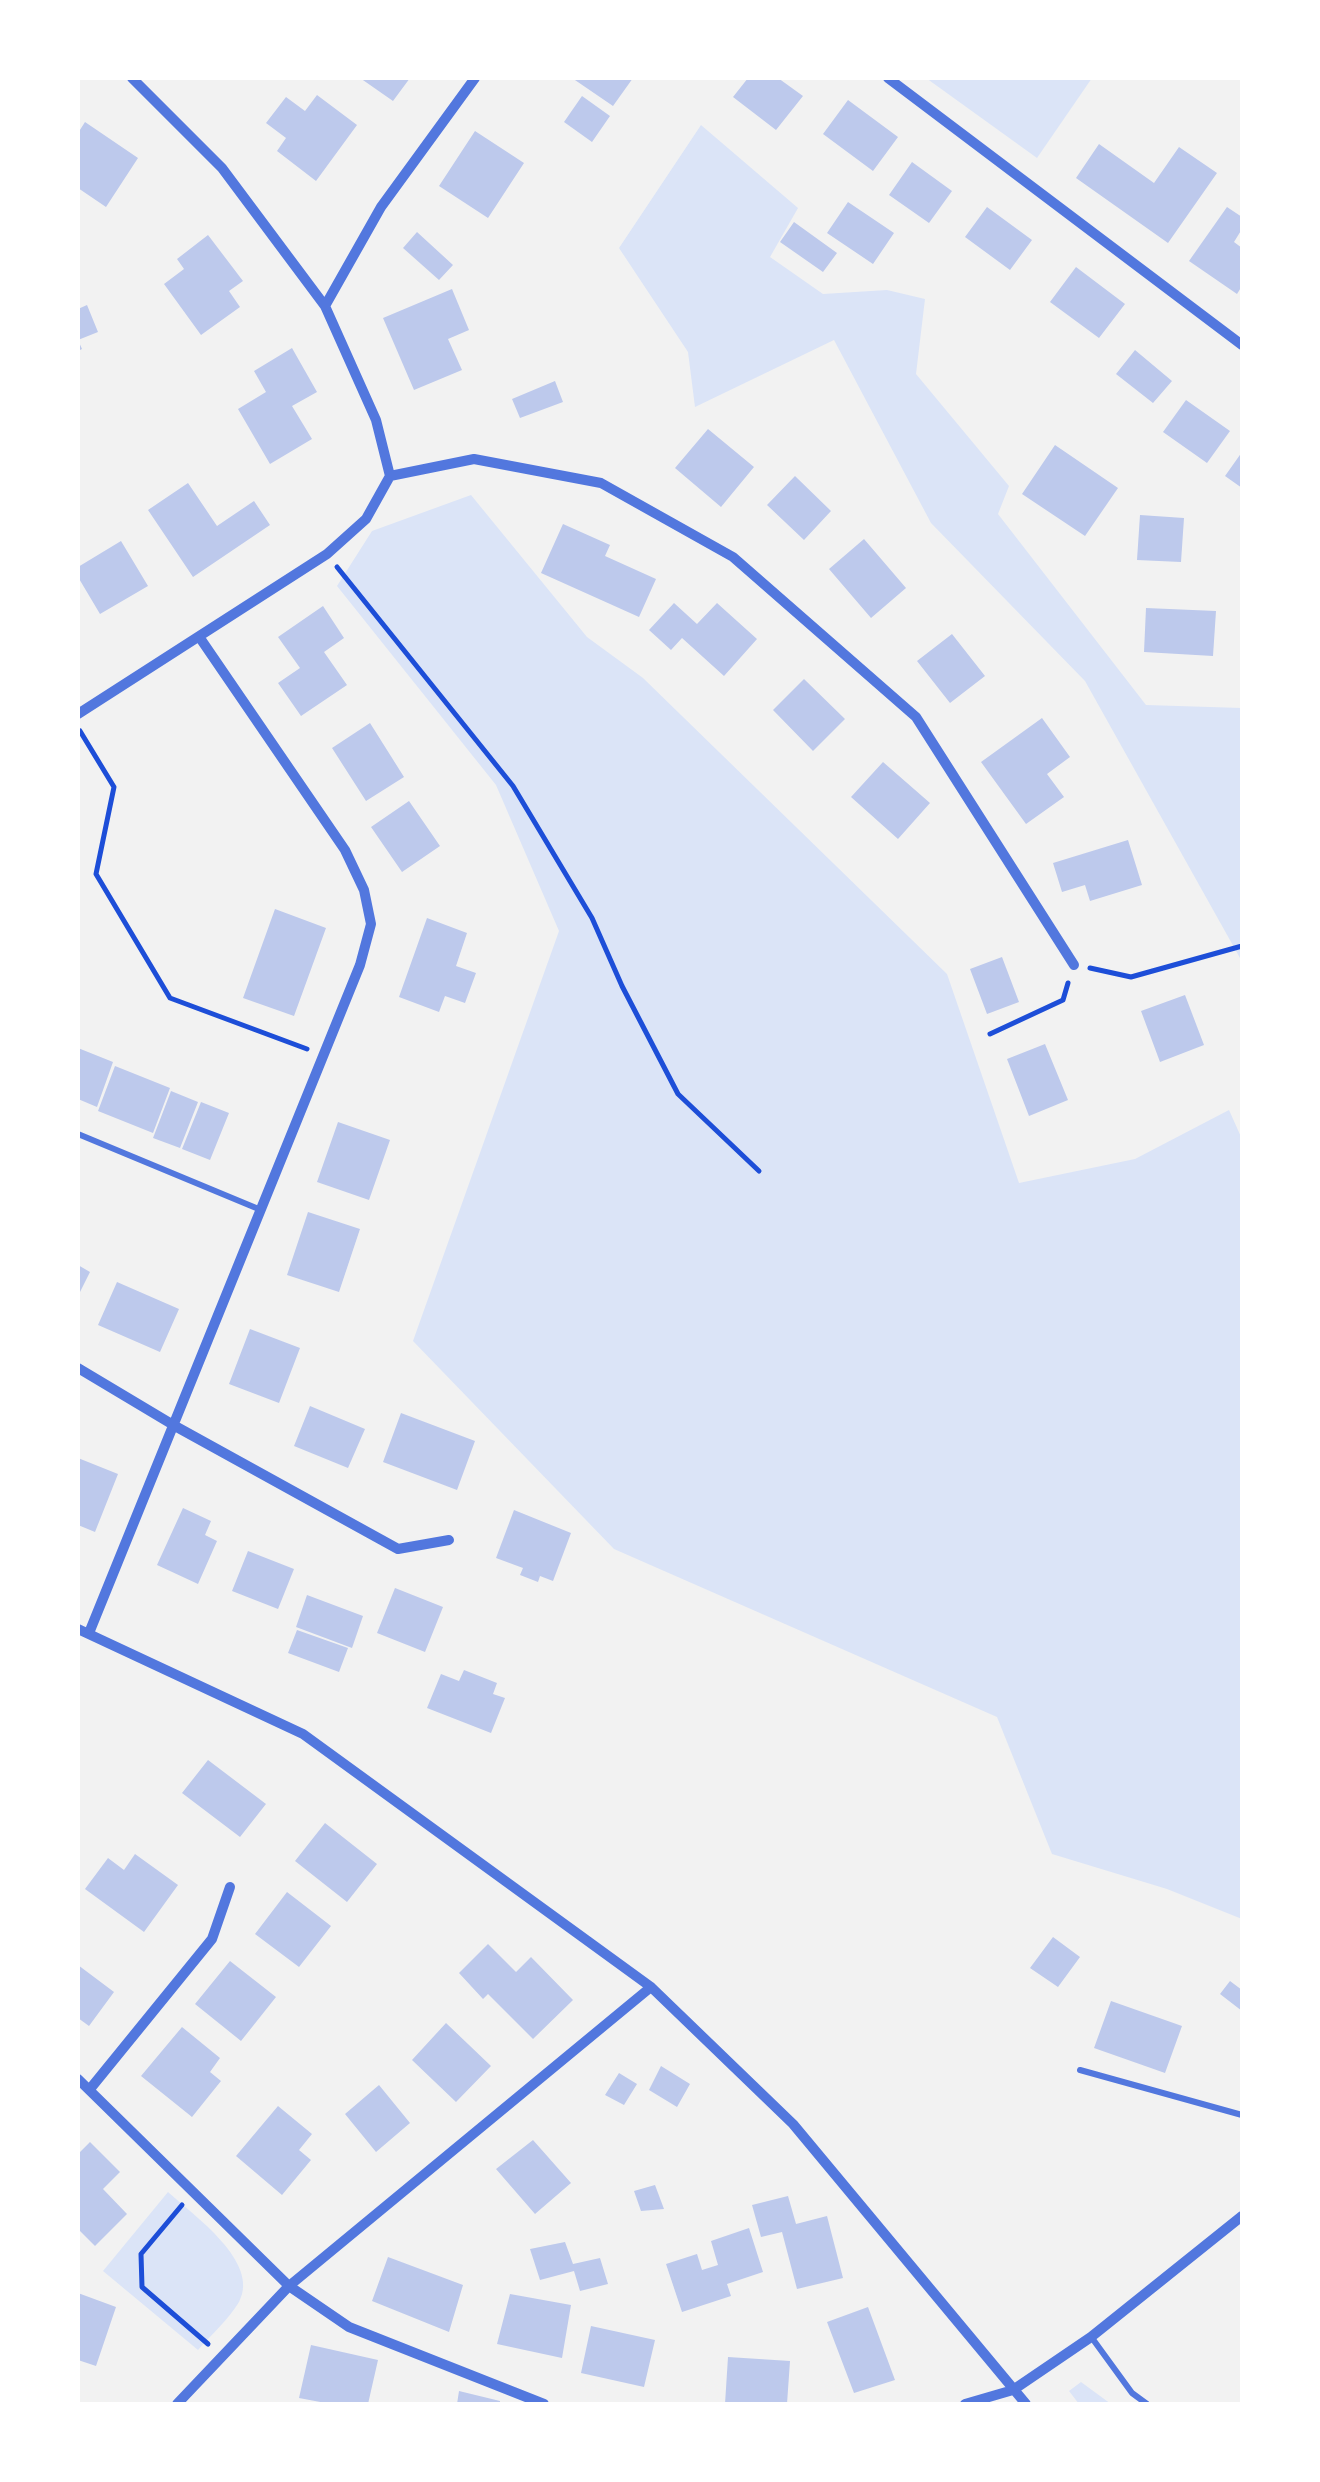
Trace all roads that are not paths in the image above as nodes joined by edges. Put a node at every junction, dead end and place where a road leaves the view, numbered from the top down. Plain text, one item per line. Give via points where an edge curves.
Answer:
1 (132, 78) edge
2 (475, 78) edge
3 (888, 78) edge
4 (326, 306) junction
5 (1242, 345) edge
6 (390, 476) junction
7 (200, 638) junction
8 (78, 714) edge
9 (1074, 965) road end
10 (78, 1134) edge
11 (262, 1210) junction
12 (78, 1368) edge
13 (174, 1426) junction
14 (449, 1540) dead end
15 (83, 1631) edge
16 (230, 1887) dead end
17 (652, 1987) junction
18 (1080, 2070) dead end
19 (78, 2079) edge
20 (90, 2089) junction
21 (1242, 2116) edge
22 (1242, 2216) edge
23 (289, 2286) junction
24 (1091, 2337) junction
25 (1013, 2390) junction
26 (177, 2404) edge
27 (544, 2404) edge
28 (965, 2404) edge
29 (1026, 2404) edge
30 (1147, 2404) edge

1 - 4 street via 222,168
2 - 4 street via 382,207
3 - 5 street
4 - 6 street via 376,420
6 - 7 street via 366,519 326,554
6 - 9 street via 474,459 601,483 733,557 916,717
7 - 8 street
7 - 11 street via 345,850 371,924
10 - 11 lane
11 - 13 street
12 - 13 street
13 - 14 street via 398,1549
13 - 15 street
15 - 17 street via 304,1734
16 - 20 street via 212,1939
17 - 23 street
17 - 25 street via 793,2124
18 - 21 lane
19 - 20 street
20 - 23 street
22 - 24 street
23 - 26 street
23 - 27 street via 349,2327
24 - 25 street
24 - 30 lane
25 - 28 street
25 - 29 street

